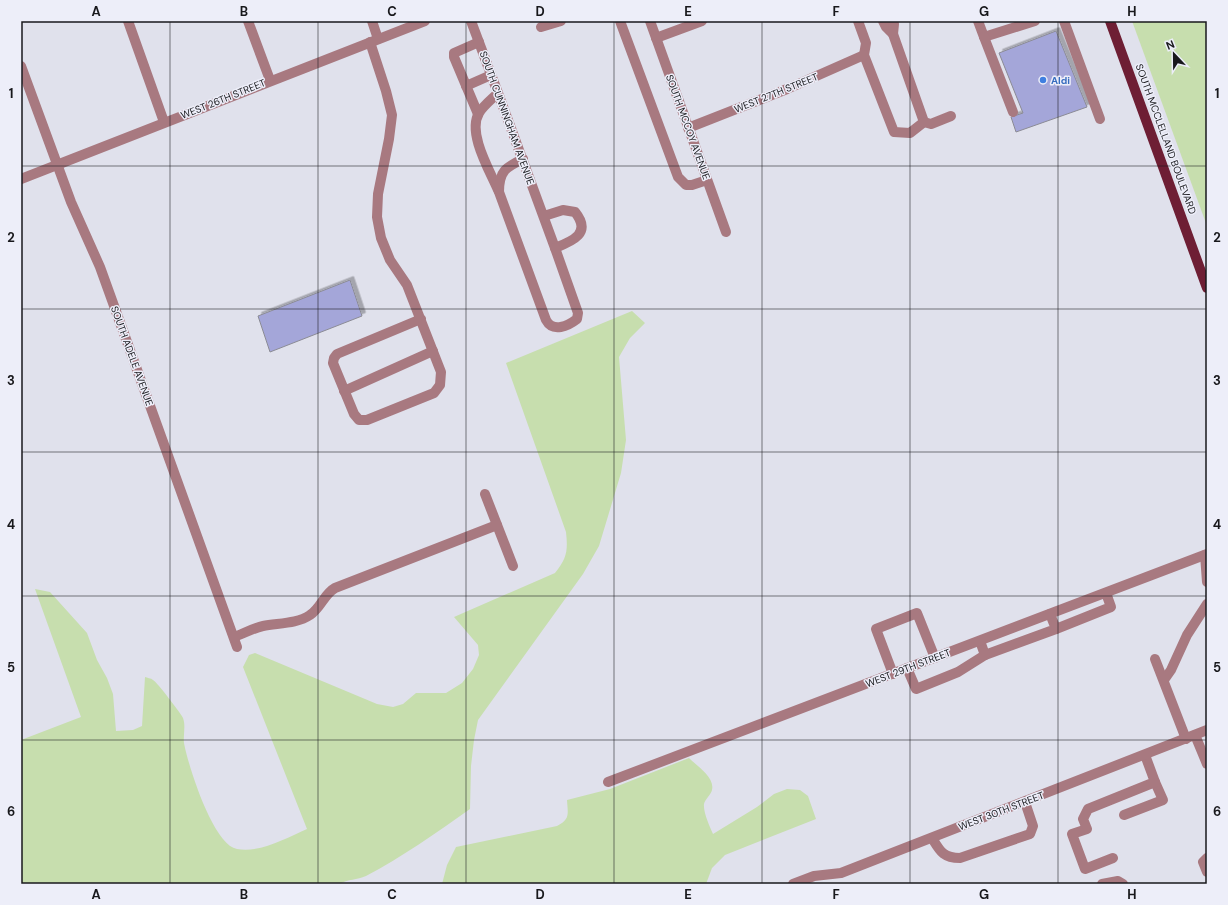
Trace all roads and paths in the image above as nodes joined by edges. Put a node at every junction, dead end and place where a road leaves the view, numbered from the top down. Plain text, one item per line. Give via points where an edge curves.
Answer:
1 (128, 21) edge
2 (248, 21) edge
3 (372, 21) edge
4 (425, 21) edge
5 (471, 21) edge
6 (562, 21) edge
7 (620, 21) edge
8 (650, 21) edge
9 (702, 21) edge
10 (858, 21) edge
11 (884, 21) edge
12 (893, 21) edge
13 (978, 21) edge
14 (1035, 21) edge
15 (1064, 21) edge
16 (1110, 21) edge
17 (541, 27) dead end
18 (893, 34) junction
19 (984, 37) junction
20 (656, 38) junction
21 (374, 41) junction
22 (479, 42) junction
23 (864, 55) junction
24 (21, 66) edge
25 (491, 75) junction
26 (270, 80) junction
27 (466, 86) junction
28 (498, 93) junction
29 (1012, 112) dead end
30 (478, 114) junction
31 (951, 116) dead end
32 (1100, 119) dead end
33 (164, 122) junction
34 (924, 122) junction
35 (688, 128) junction
36 (523, 159) junction
37 (57, 164) junction
38 (21, 178) edge
39 (707, 180) junction
40 (498, 192) junction
41 (544, 216) junction
42 (726, 232) dead end
43 (556, 248) junction
44 (1207, 288) edge
45 (421, 319) junction
46 (432, 351) junction
47 (344, 391) junction
48 (485, 494) dead end
49 (497, 526) junction
50 (1206, 554) edge
51 (513, 566) dead end
52 (1207, 575) edge
53 (1106, 593) junction
54 (1207, 604) edge
55 (1050, 614) junction
56 (1056, 629) junction
57 (234, 637) junction
58 (980, 641) junction
59 (237, 647) dead end
60 (985, 655) junction
61 (935, 658) junction
62 (1155, 659) dead end
63 (907, 668) junction
64 (893, 674) junction
65 (1164, 680) junction
66 (1207, 730) edge
67 (1191, 737) junction
68 (1145, 755) junction
69 (1207, 764) edge
70 (608, 782) dead end
71 (1155, 782) junction
72 (1025, 802) junction
73 (1124, 815) dead end
74 (932, 838) junction
75 (1113, 858) dead end
76 (1207, 858) edge
77 (1207, 872) edge
78 (793, 884) edge
79 (1102, 884) edge
80 (1123, 884) edge

1 - 33 street
2 - 26 street
3 - 21 street
4 - 21 street, WEST 26TH STREET
5 - 22 street, SOUTH CUNNINGHAM AVENUE
6 - 17 street
7 - 39 street via 678,177 686,184 692,185
8 - 20 street, SOUTH MCCOY AVENUE
9 - 20 street
10 - 23 street via 866,43
11 - 18 street
12 - 18 street
13 - 19 street
14 - 19 street
15 - 32 street
16 - 44 main road, SOUTH MCCLELLAND BOULEVARD
18 - 34 street
19 - 29 street
20 - 35 street, SOUTH MCCOY AVENUE
21 - 26 street, WEST 26TH STREET
21 - 45 street via 392,115 378,194 377,217 381,238 390,260 407,285
22 - 25 street, SOUTH CUNNINGHAM AVENUE
22 - 27 street via 454,53
23 - 34 street via 894,132 910,133
23 - 35 street, WEST 27TH STREET
24 - 37 street, SOUTH ADELE AVENUE
25 - 27 street
25 - 28 street, SOUTH CUNNINGHAM AVENUE
26 - 33 street, WEST 26TH STREET
27 - 30 street
28 - 30 street
28 - 36 street, SOUTH CUNNINGHAM AVENUE
30 - 40 street via 475,131 477,141
31 - 34 street via 931,124
33 - 37 street, WEST 26TH STREET
35 - 39 street, SOUTH MCCOY AVENUE
36 - 40 street via 508,166 501,176
36 - 41 street, SOUTH CUNNINGHAM AVENUE
37 - 38 street, WEST 26TH STREET
37 - 57 street, SOUTH ADELE AVENUE via 100,267
39 - 42 street, SOUTH MCCOY AVENUE
40 - 43 street, SOUTH CUNNINGHAM AVENUE via 548,325 562,327 577,319 578,312
41 - 43 street, SOUTH CUNNINGHAM AVENUE
41 - 43 street via 569,210 576,212 582,224 582,230 576,238
45 - 46 street
45 - 47 street via 337,354 333,363
46 - 47 street
46 - 47 street via 441,372 440,385 434,393 367,420 359,420
48 - 49 street
49 - 51 street
49 - 57 street via 335,588 310,615 304,618 260,627
50 - 52 street
50 - 53 street, WEST 29TH STREET
53 - 55 street, WEST 29TH STREET
53 - 56 street via 1111,607
54 - 65 street via 1187,635
55 - 56 street
55 - 58 street, WEST 29TH STREET
56 - 60 street
57 - 59 street, SOUTH ADELE AVENUE
58 - 60 street
58 - 61 street, WEST 29TH STREET
60 - 63 street via 958,672 916,689
61 - 63 street, WEST 29TH STREET
61 - 64 street via 917,613 876,629
62 - 65 street
63 - 64 street, WEST 29TH STREET
64 - 70 street, WEST 29TH STREET
65 - 67 street
66 - 67 street, WEST 30TH STREET
67 - 68 street, WEST 30TH STREET
67 - 69 street
68 - 71 street
68 - 72 street, WEST 30TH STREET
71 - 73 street via 1163,800
71 - 75 street via 1088,809 1084,819 1087,829 1072,834 1085,869
72 - 74 street, WEST 30TH STREET
72 - 74 street via 1033,826 1030,834 1016,840 960,858 951,858 942,853
74 - 78 street, WEST 30TH STREET via 841,873 814,876
76 - 77 street via 1203,862
79 - 80 street via 1118,881

